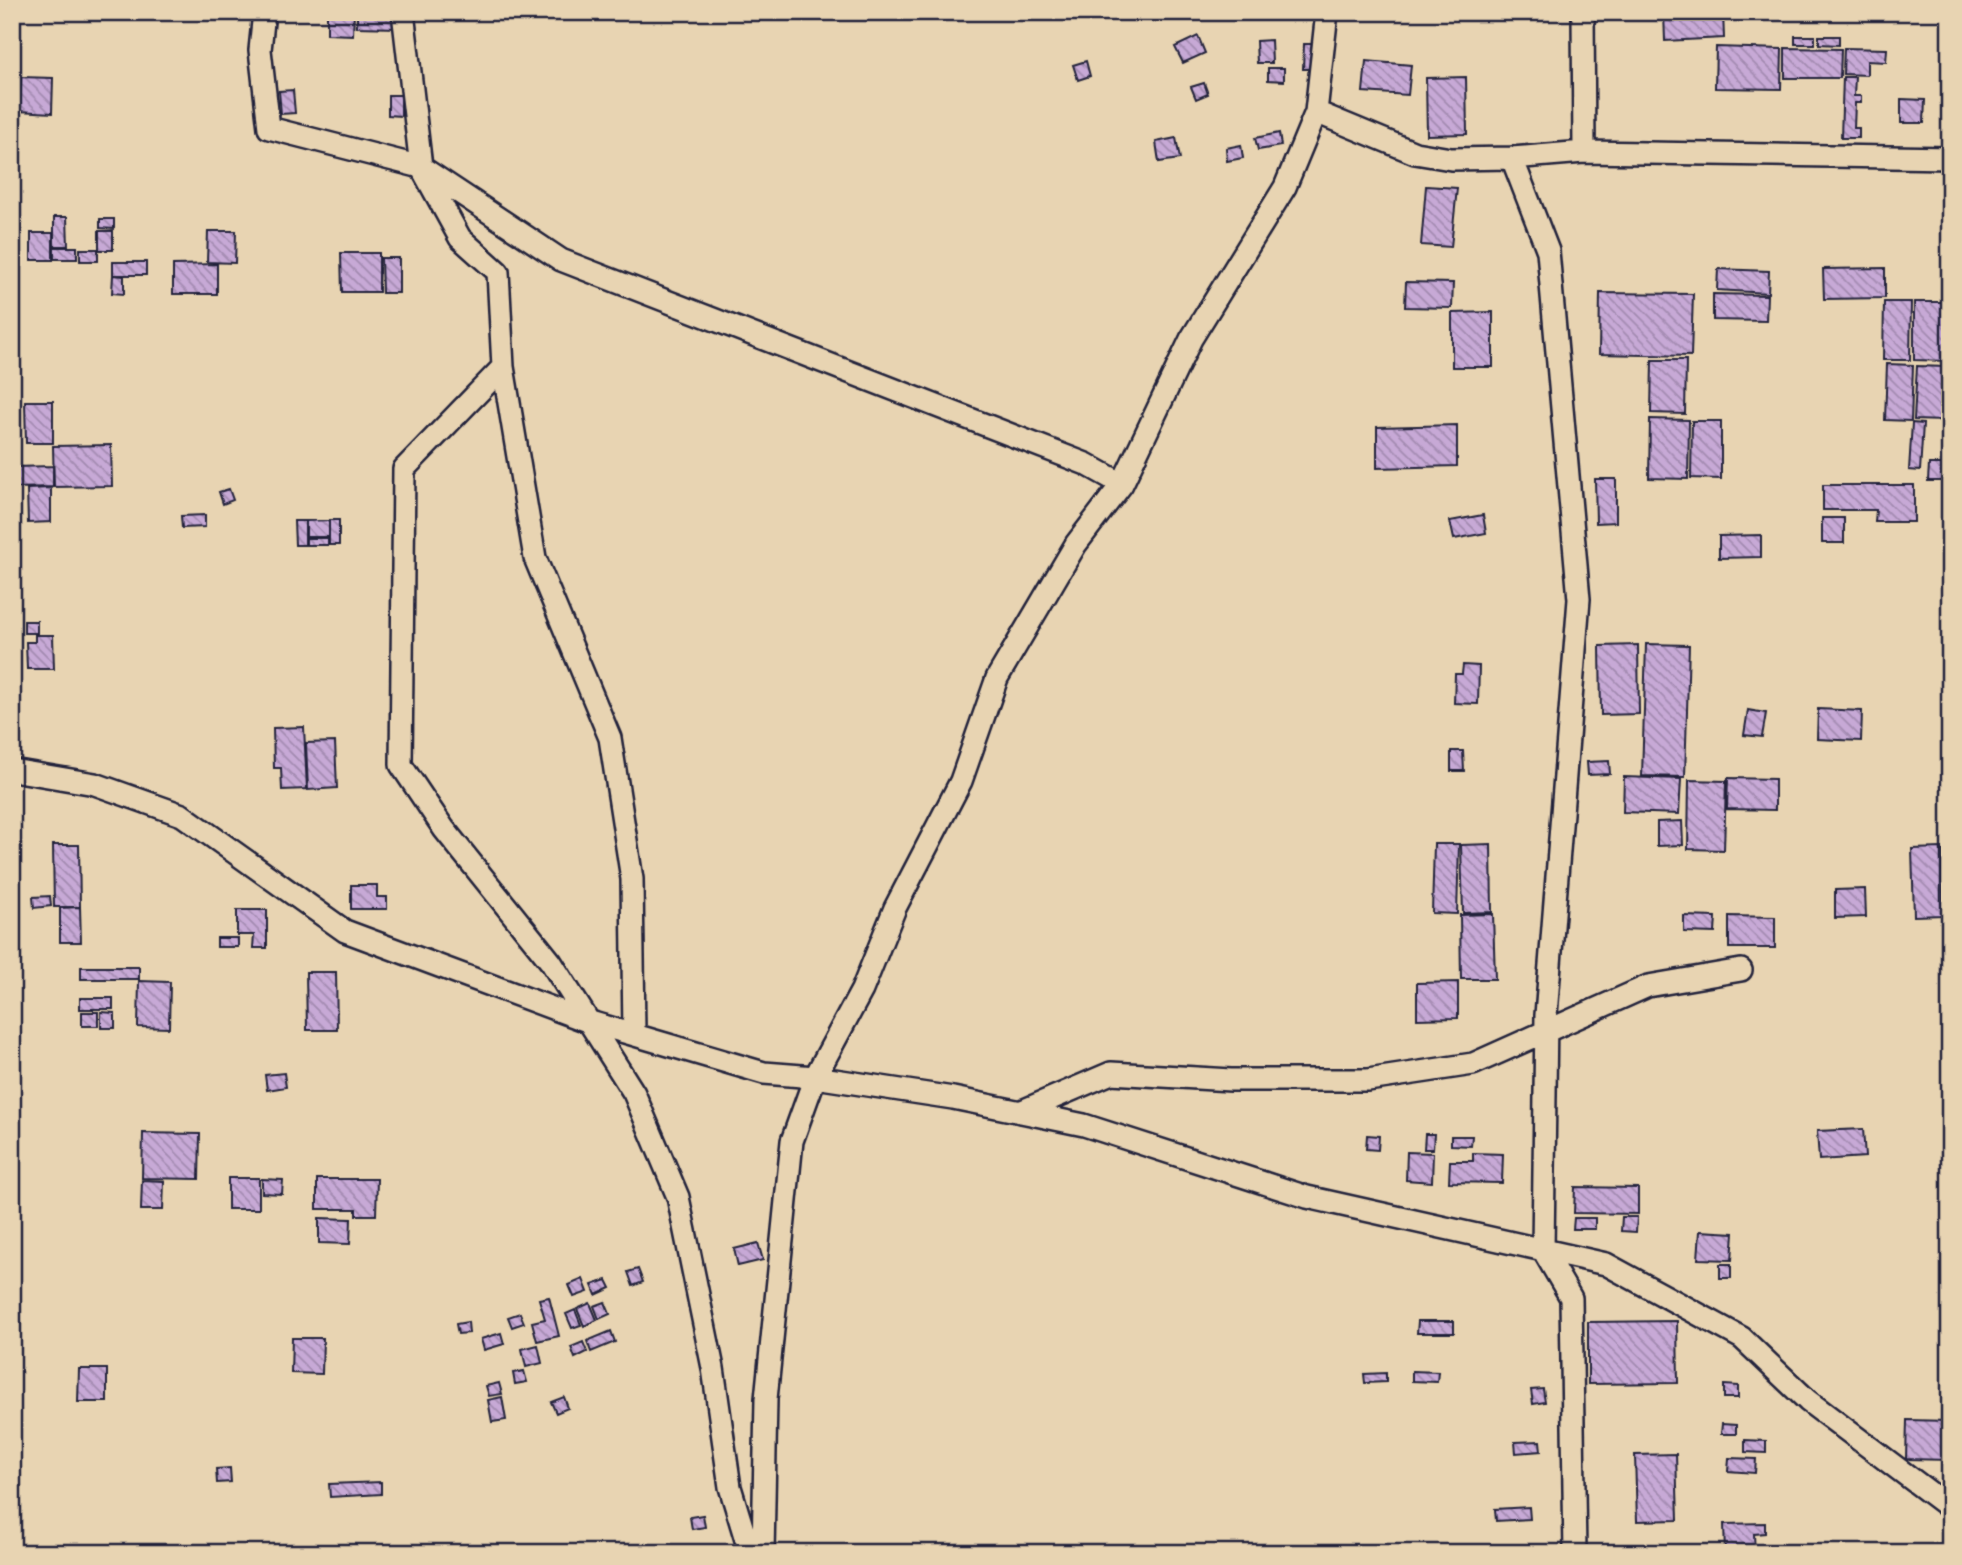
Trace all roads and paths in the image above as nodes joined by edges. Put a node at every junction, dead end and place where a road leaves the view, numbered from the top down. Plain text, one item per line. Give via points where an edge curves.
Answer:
1 (264, 12) edge
2 (403, 12) edge
3 (1327, 12) edge
4 (1583, 12) edge
5 (1316, 112) junction
6 (1584, 152) junction
7 (1513, 158) junction
8 (1950, 158) edge
9 (421, 167) junction
10 (503, 367) junction
11 (1122, 484) junction
12 (12, 770) edge
13 (1741, 970) dead end
14 (587, 1021) junction
15 (1545, 1030) junction
16 (634, 1034) junction
17 (815, 1077) junction
18 (1020, 1112) junction
19 (1543, 1250) junction
20 (1950, 1508) edge
21 (750, 1553) edge
22 (763, 1553) edge
23 (1574, 1553) edge

1 - 9 street via 260,50 269,128
2 - 9 street
3 - 5 street
4 - 6 street
5 - 7 street via 1415,153 1451,159
5 - 11 street via 1285,187 1191,339
6 - 7 street
6 - 8 street
7 - 15 street via 1548,251 1579,599
9 - 10 street via 460,238 498,272
9 - 11 street via 561,260 1086,464
10 - 14 street via 404,469 401,765 444,830 551,962
10 - 16 street via 535,558 610,738 632,879
11 - 17 street via 1076,544 997,678 961,781 895,908 862,990
12 - 14 street via 95,784 182,815 345,931
13 - 15 street via 1648,986
14 - 16 street
14 - 21 street via 634,1093 678,1197 713,1368 730,1487
15 - 18 street via 1473,1063 1368,1080 1231,1080 1111,1073
15 - 19 street
16 - 17 street via 764,1073
17 - 18 street
17 - 22 street via 792,1141 766,1399
18 - 19 street via 1084,1125 1307,1197
19 - 20 street via 1606,1264 1742,1338 1808,1401
19 - 23 street via 1572,1298

